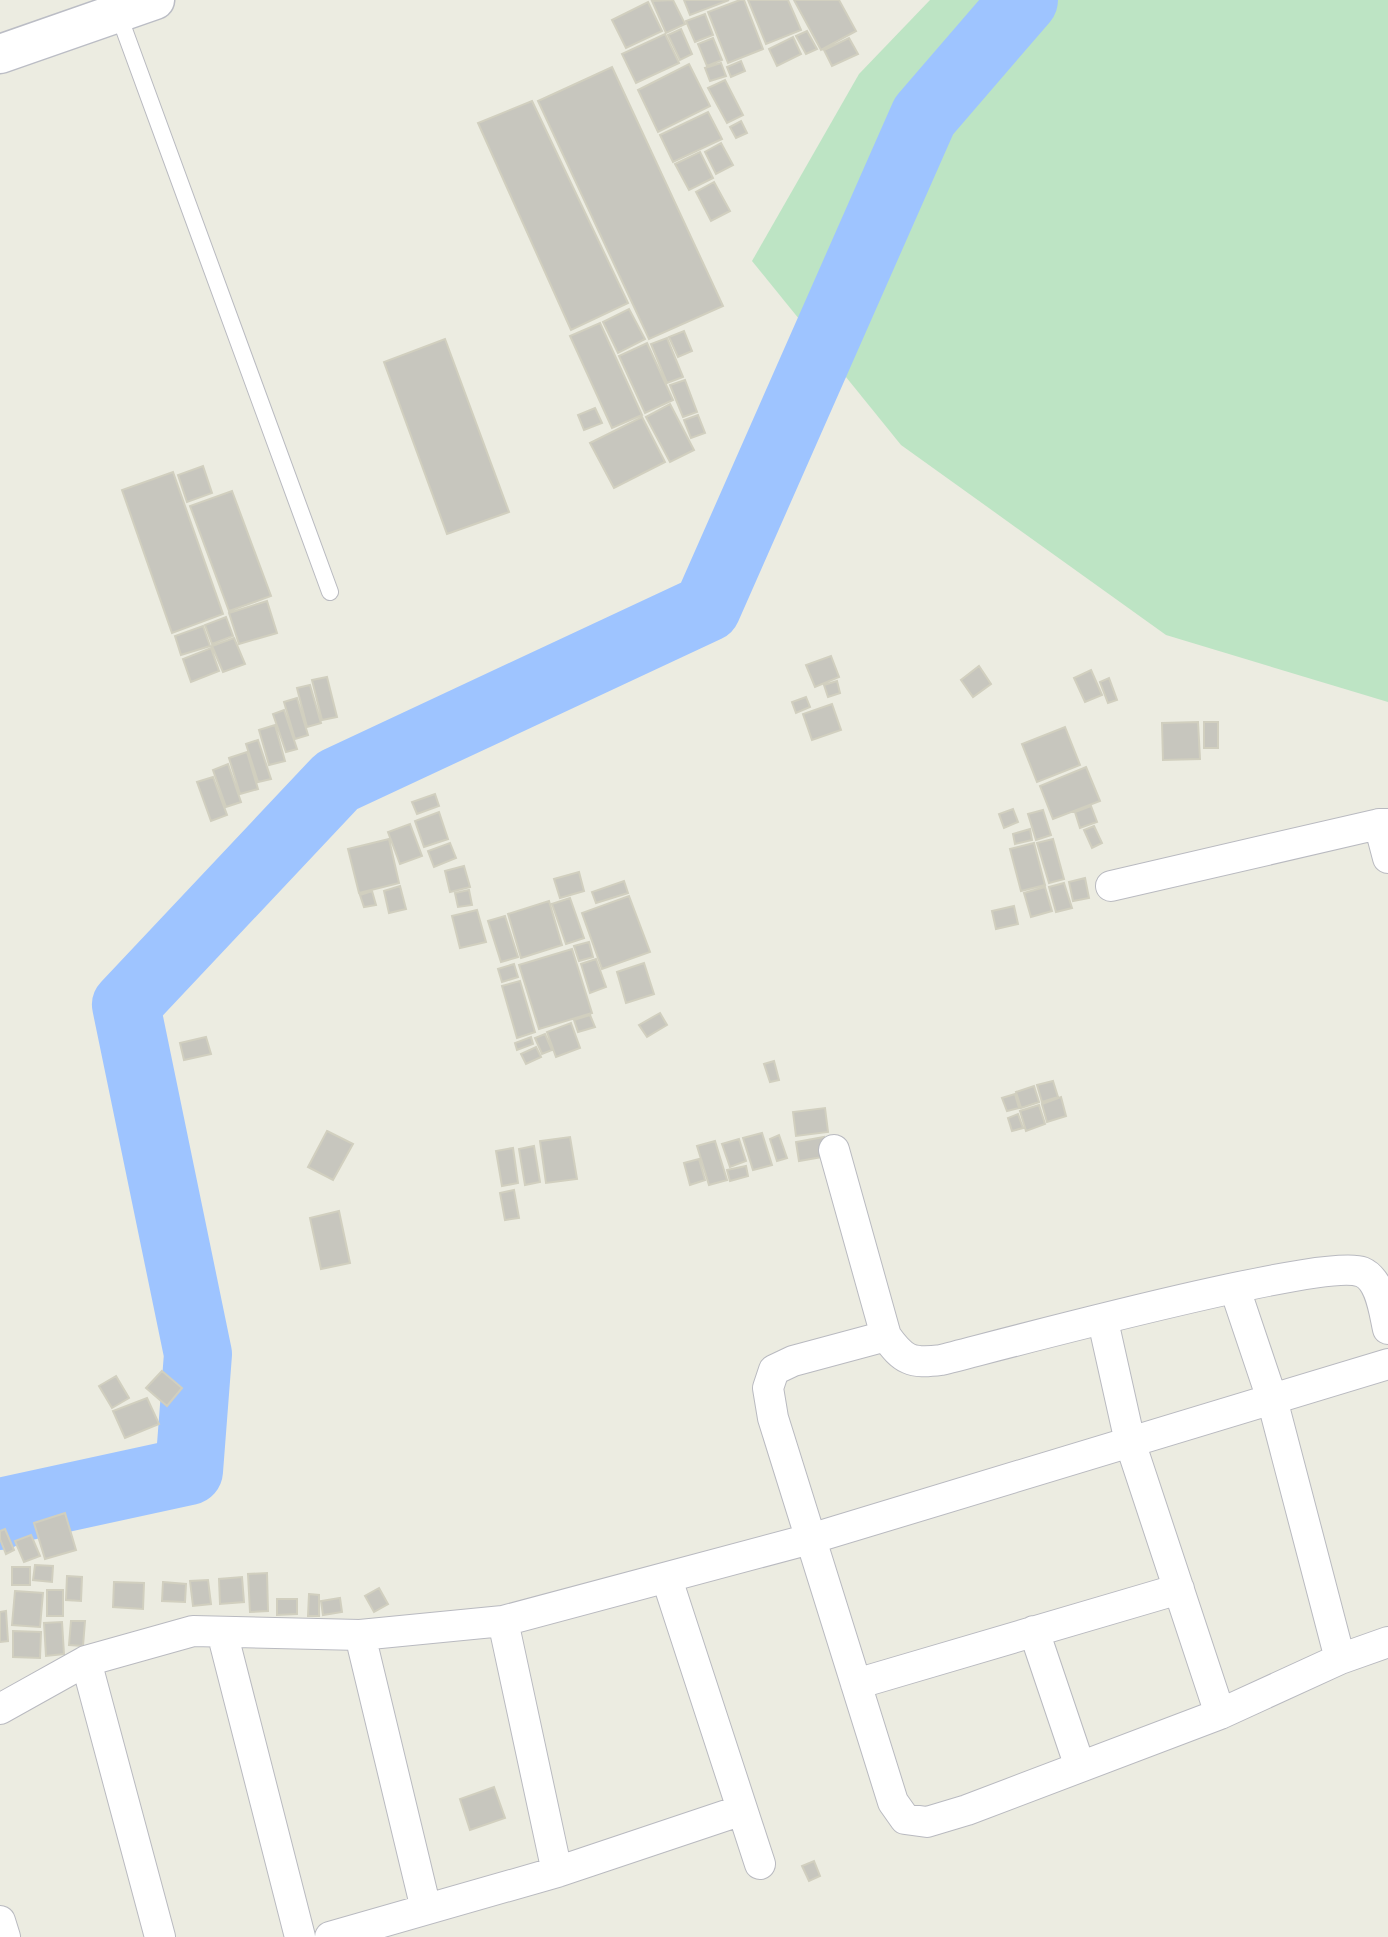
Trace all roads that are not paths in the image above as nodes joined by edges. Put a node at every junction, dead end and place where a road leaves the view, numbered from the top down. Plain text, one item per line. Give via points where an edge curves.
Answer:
1 (155, 0) edge
2 (118, 13) junction
3 (0, 54) edge
4 (330, 592) dead end
5 (1383, 824) edge
6 (1388, 858) edge
7 (1111, 886) dead end
8 (834, 1150) dead end
9 (1236, 1289) junction
10 (1103, 1321) junction
11 (1388, 1329) edge
12 (886, 1336) junction
13 (1388, 1364) edge
14 (1272, 1399) junction
15 (1130, 1442) junction
16 (810, 1539) junction
17 (667, 1579) junction
18 (1179, 1589) junction
19 (503, 1620) junction
20 (1034, 1631) junction
21 (222, 1632) junction
22 (360, 1635) junction
23 (1388, 1642) edge
24 (1340, 1659) junction
25 (86, 1661) junction
26 (856, 1684) junction
27 (0, 1709) edge
28 (1220, 1714) junction
29 (1080, 1767) junction
30 (742, 1810) junction
31 (760, 1864) dead end
32 (557, 1872) junction
33 (426, 1909) junction
34 (0, 1921) edge
35 (5, 1937) edge
36 (160, 1937) edge
37 (300, 1937) edge
38 (330, 1937) edge

1 - 2 main road
2 - 3 main road
2 - 4 lane
5 - 6 street
5 - 7 street
8 - 12 street
9 - 10 street
9 - 11 street via 1344,1269 1364,1273 1374,1283
9 - 14 street
10 - 12 street via 926,1362 899,1355
10 - 15 street
12 - 16 street via 774,1370 768,1388 773,1418
13 - 14 street
14 - 15 street
14 - 24 street
15 - 16 street
15 - 18 street
16 - 17 street
16 - 26 street
17 - 19 street
17 - 30 street
18 - 20 street
18 - 28 street
19 - 22 street
19 - 32 street
20 - 26 street
20 - 29 street
21 - 22 street
21 - 25 street via 193,1631
21 - 37 street
22 - 33 street
23 - 24 street
24 - 28 street
25 - 27 street
25 - 36 street
26 - 29 street via 893,1802 905,1819 927,1822
28 - 29 street
30 - 31 street
30 - 32 street
32 - 33 street
33 - 38 street
34 - 35 street

